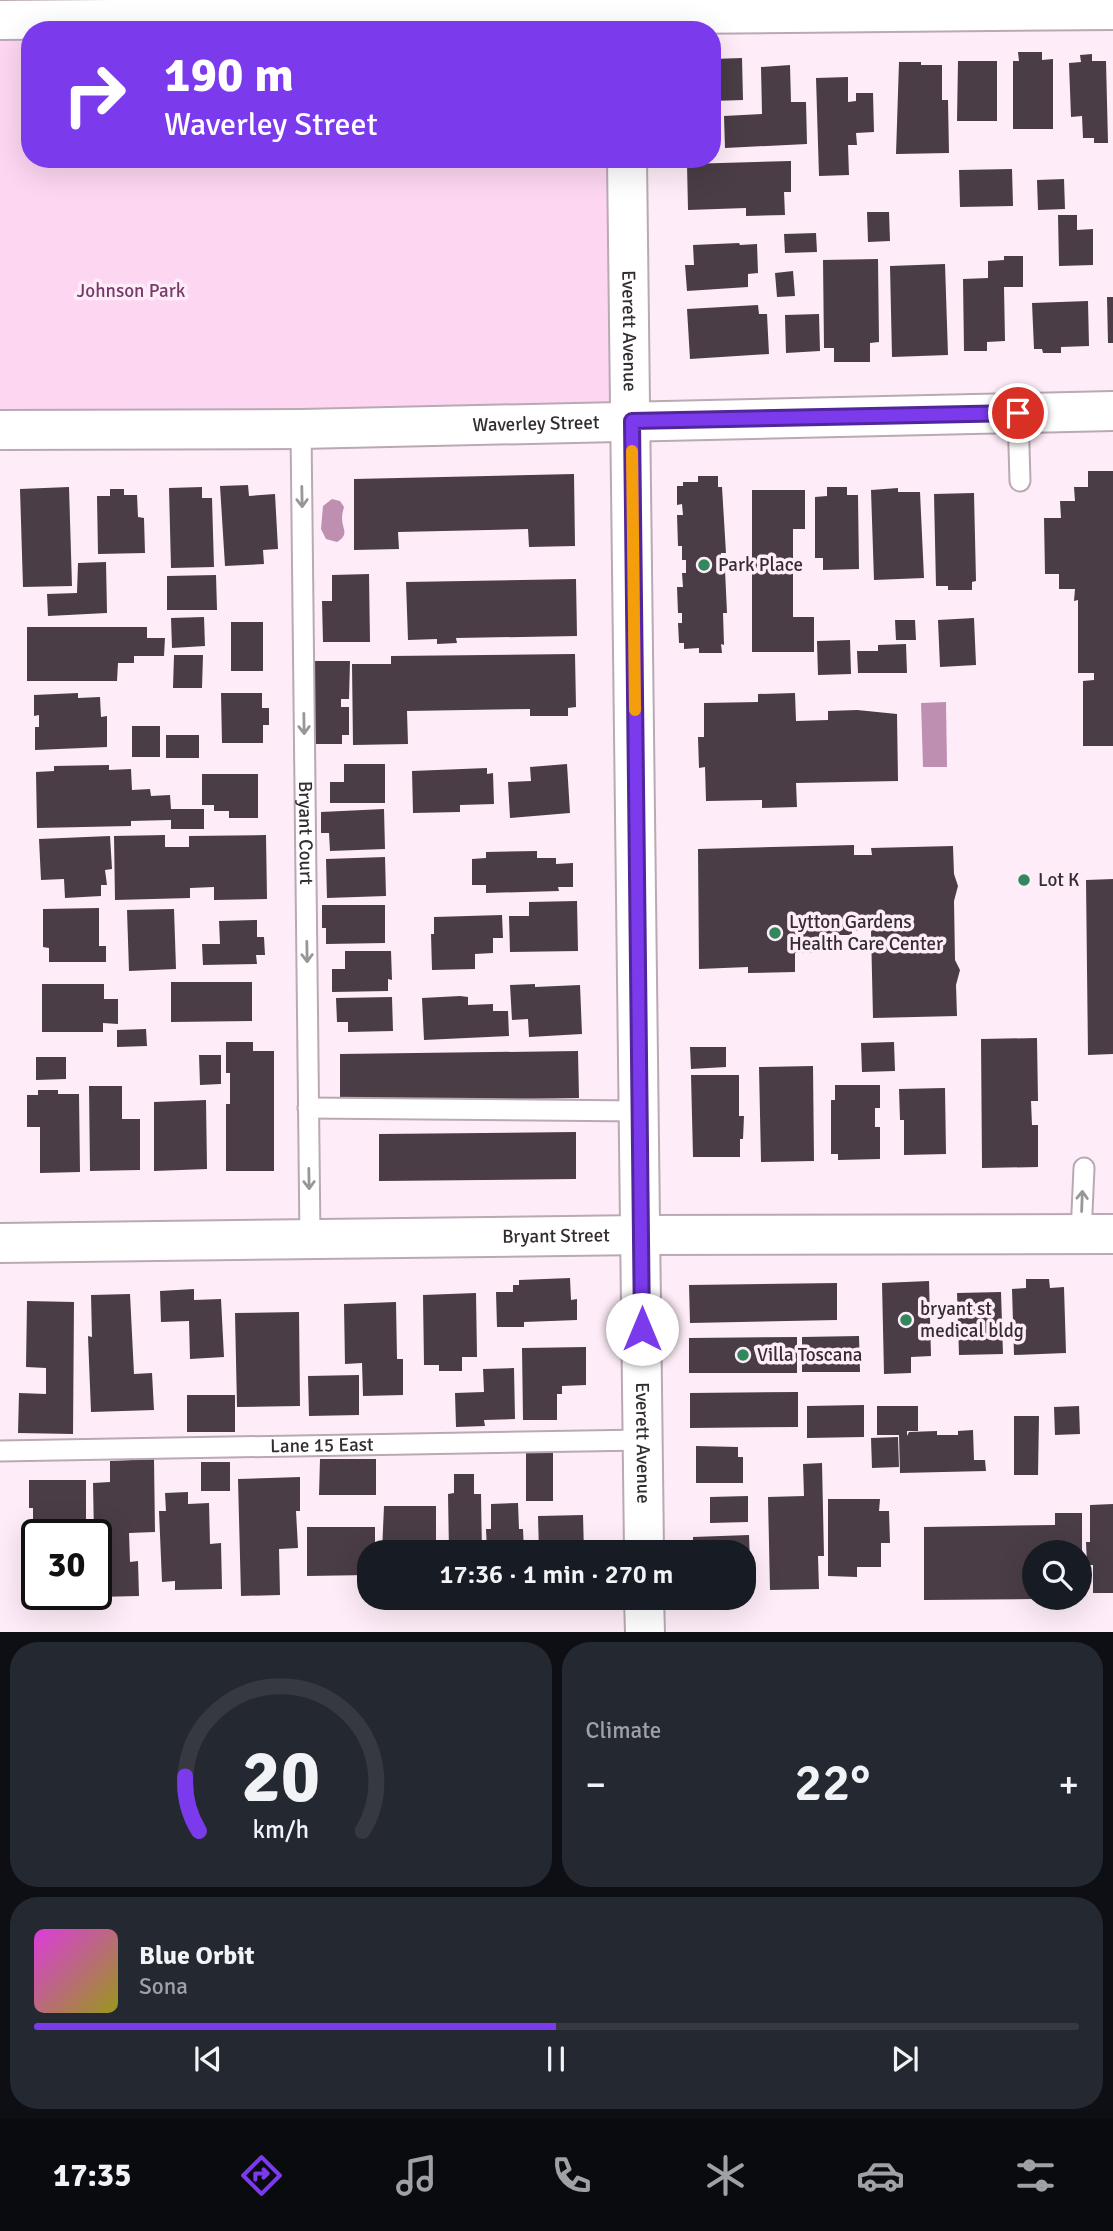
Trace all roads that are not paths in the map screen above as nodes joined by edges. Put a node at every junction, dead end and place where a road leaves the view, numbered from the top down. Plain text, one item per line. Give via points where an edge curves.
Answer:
1 (1113, 10) edge
2 (626, 15) edge
3 (0, 20) edge
4 (627, 168) edge
5 (1113, 411) edge
6 (1018, 413) junction
7 (632, 421) junction
8 (301, 429) junction
9 (0, 430) edge
10 (1020, 481) dead end
11 (308, 1108) junction
12 (640, 1111) junction
13 (1084, 1168) dead end
14 (1097, 1234) edge
15 (642, 1235) junction
16 (310, 1238) junction
17 (0, 1243) edge
18 (643, 1440) junction
19 (0, 1451) edge
20 (644, 1540) edge
21 (644, 1610) edge
22 (645, 1632) edge

1 - 2 street
2 - 3 street
4 - 7 street, Everett Avenue
5 - 6 street, Waverley Street
6 - 7 street, Waverley Street
6 - 10 lane
7 - 8 street, Waverley Street
7 - 12 street, Everett Avenue
8 - 9 street, Waverley Street
8 -> 11 lane, Bryant Court
11 - 12 lane
11 -> 16 lane, Bryant Court
12 - 15 street, Everett Avenue
14 -> 13 lane
14 - 15 street, Bryant Street
15 - 16 street, Bryant Street
15 - 18 street, Everett Avenue
16 - 17 street, Bryant Street
18 - 19 lane, Lane 15 East
18 - 20 street, Everett Avenue
21 - 22 street

